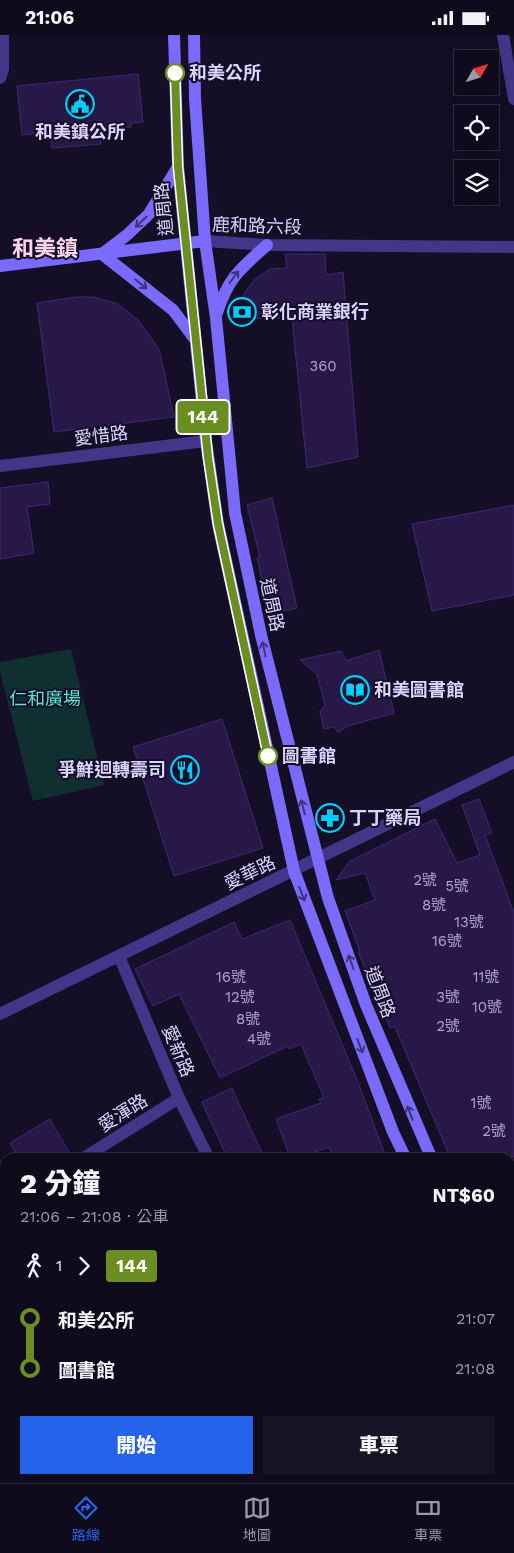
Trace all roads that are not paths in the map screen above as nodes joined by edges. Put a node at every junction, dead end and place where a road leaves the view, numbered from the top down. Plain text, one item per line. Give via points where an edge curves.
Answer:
1 (3, 35) edge
2 (174, 35) edge
3 (194, 35) edge
4 (503, 35) edge
5 (0, 78) edge
6 (514, 99) edge
7 (178, 167) junction
8 (205, 241) junction
9 (186, 243) junction
10 (267, 245) junction
11 (514, 247) edge
12 (102, 254) junction
13 (0, 266) edge
14 (216, 318) junction
15 (195, 339) junction
16 (206, 441) junction
17 (0, 466) edge
18 (514, 762) edge
19 (316, 859) junction
20 (294, 871) junction
21 (119, 956) junction
22 (0, 1014) edge
23 (179, 1098) junction
24 (91, 1153) edge
25 (206, 1153) edge
26 (403, 1153) edge
27 (429, 1153) edge

1 - 5 street
2 - 7 main road, 道周路
3 - 8 main road, 道周路
4 - 6 street
7 - 9 main road, 道周路
7 -> 12 main road via 149,214
8 - 9 main road, 鹿和路六段
8 - 10 street, 鹿和路六段
8 - 14 main road, 道周路
9 - 12 main road, 鹿和路六段
9 - 15 main road, 道周路
10 - 11 street, 鹿和路六段
14 -> 10 main road via 224,290 240,269
12 - 13 main road, 鹿和路六段
12 -> 15 main road via 173,310
19 -> 14 main road, 道周路 via 269,674 235,513
15 - 16 main road, 道周路
16 - 17 street, 愛惜路
16 - 20 main road, 道周路 via 218,524
18 - 19 street, 愛華路
19 - 20 street, 愛華路
27 -> 19 main road, 道周路 via 366,1005
20 - 21 street, 愛華路
20 -> 26 main road, 道周路
21 - 22 street, 愛華路
21 - 23 street, 愛新路
23 - 24 street, 愛渾路
23 - 25 street, 愛新路

